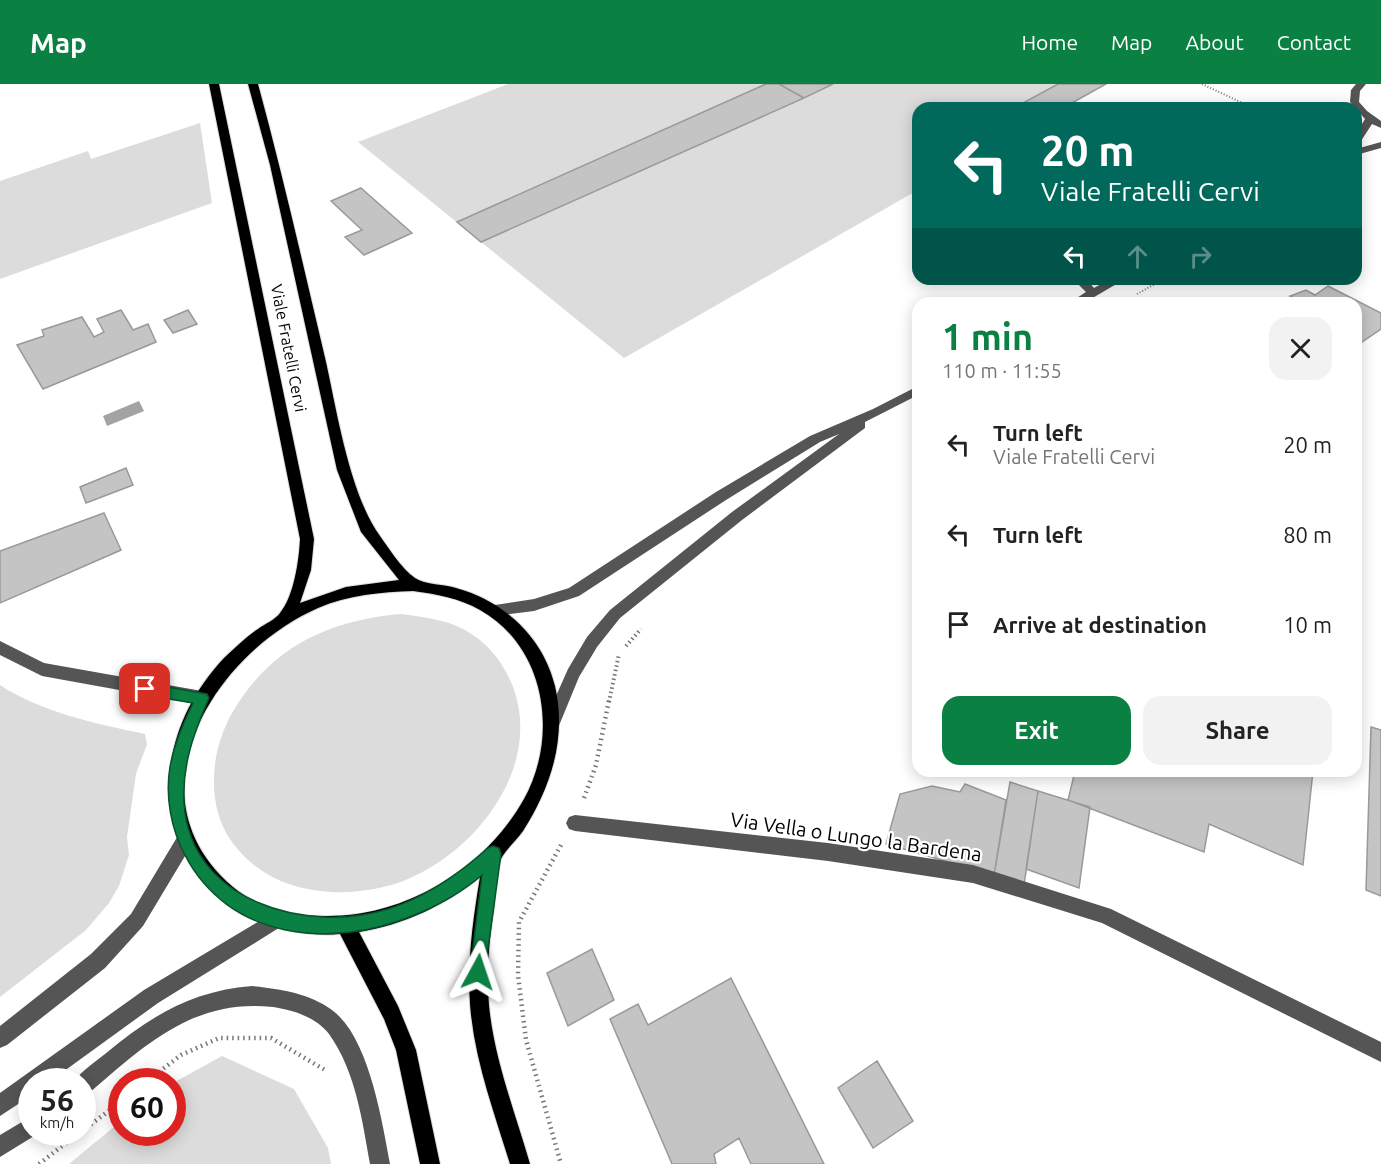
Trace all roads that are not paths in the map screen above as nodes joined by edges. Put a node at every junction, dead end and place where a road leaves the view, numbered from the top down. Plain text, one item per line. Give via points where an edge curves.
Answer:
1 (214, 84) edge
2 (253, 84) edge
3 (1362, 84) edge
4 (1355, 102) edge
5 (1362, 112) edge
6 (1370, 119) junction
7 (1381, 125) edge
8 (1362, 132) edge
9 (1381, 145) edge
10 (1362, 150) edge
11 (1085, 285) edge
12 (1108, 285) edge
13 (1093, 293) junction
14 (1086, 297) edge
15 (912, 393) edge
16 (877, 412) junction
17 (413, 585) junction
18 (493, 610) junction
19 (286, 617) junction
20 (0, 648) edge
21 (202, 698) junction
22 (552, 723) junction
23 (575, 823) road end
24 (185, 840) junction
25 (493, 854) junction
26 (276, 920) junction
27 (346, 926) junction
28 (0, 1038) edge
29 (1381, 1052) edge
30 (51, 1068) edge
31 (96, 1074) edge
32 (18, 1092) edge
33 (0, 1106) edge
34 (18, 1135) edge
35 (0, 1147) edge
36 (380, 1164) edge
37 (430, 1164) edge
38 (520, 1164) edge

1 - 19 main road, Viale Fratelli Cervi via 307,539 303,579
2 - 17 main road, Viale Fratelli Cervi via 344,470 366,528
3 - 4 street via 1356,88
5 - 6 street
6 - 7 street
6 - 8 street
9 - 10 street
11 - 13 street
12 - 13 street
13 - 14 street
15 - 16 street
16 - 18 street via 814,439 574,592 527,608
16 - 22 street via 736,516 615,614 573,674
17 - 18 main road via 469,597
17 - 19 main road via 349,591
18 - 22 main road via 530,646 543,669
19 - 21 main road via 254,639
20 - 21 street via 42,669
21 - 24 main road via 186,732 177,769 177,805
22 - 25 main road via 543,777 515,830
23 - 29 street, Via Vella o Lungo la Bardena via 828,852 973,874 1105,915
24 - 26 main road via 199,866 220,889 246,907
24 - 28 street via 136,920 98,961
25 - 27 main road via 462,881 426,902 387,918
25 - 38 main road via 478,972 482,1026
26 - 27 main road via 310,926
26 - 30 street via 139,1003
27 - 37 main road via 406,1050
31 - 36 street via 173,1017 218,998 259,994 302,1004 334,1024 352,1056 365,1088
32 - 33 street
34 - 35 street

